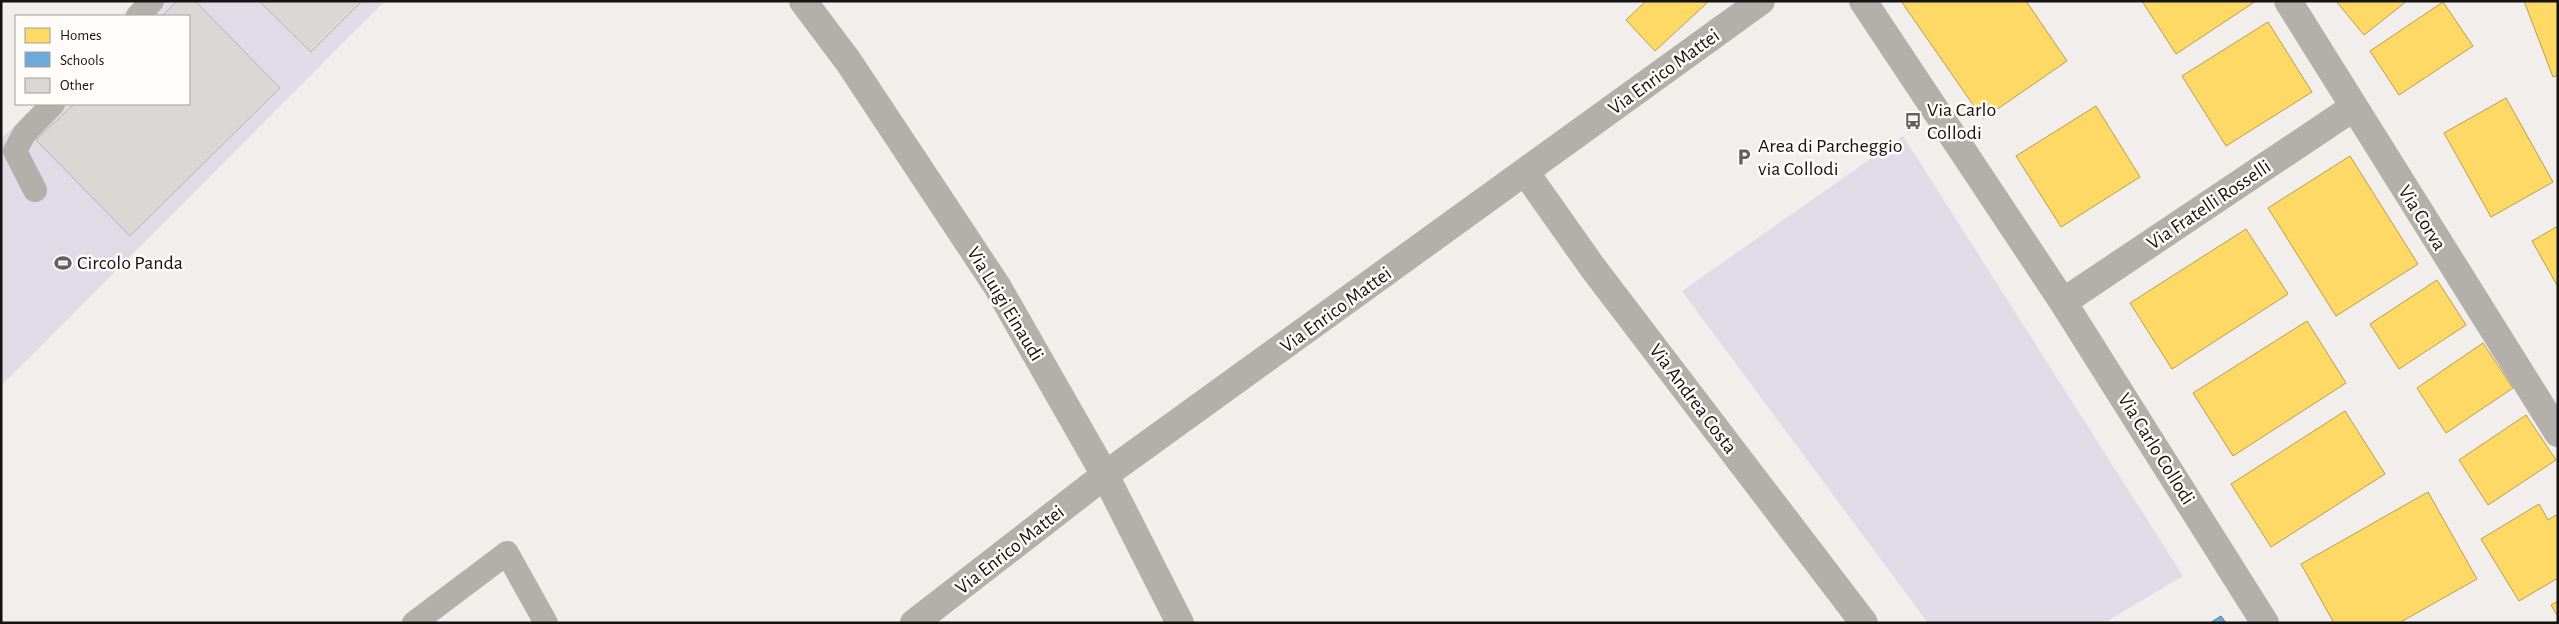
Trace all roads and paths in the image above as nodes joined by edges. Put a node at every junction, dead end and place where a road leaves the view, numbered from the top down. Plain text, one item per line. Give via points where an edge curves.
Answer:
1 (152, 1) edge
2 (803, 1) edge
3 (1761, 1) edge
4 (1863, 1) edge
5 (2288, 1) edge
6 (139, 15) edge
7 (52, 105) edge
8 (2354, 107) junction
9 (1526, 173) junction
10 (35, 190) dead end
11 (2063, 302) junction
12 (2558, 433) edge
13 (1105, 476) junction
14 (414, 623) edge
15 (546, 623) edge
16 (914, 623) edge
17 (1180, 623) edge
18 (1864, 623) edge
19 (2265, 623) edge

1 - 6 lane
2 - 13 street, Via Luigi Einaudi via 848,61 997,286
3 - 9 street, Via Enrico Mattei
4 - 11 street, Via Carlo Collodi
5 - 8 street, Via Corva
7 - 10 lane via 24,134 15,151
8 - 11 street, Via Fratelli Rosselli
8 - 12 street, Via Corva
9 - 13 street, Via Enrico Mattei
9 - 18 street, Via Andrea Costa via 1593,268
11 - 19 street, Via Carlo Collodi
13 - 16 street, Via Enrico Mattei
13 - 17 street, Via Luigi Einaudi
14 - 15 lane via 507,552

